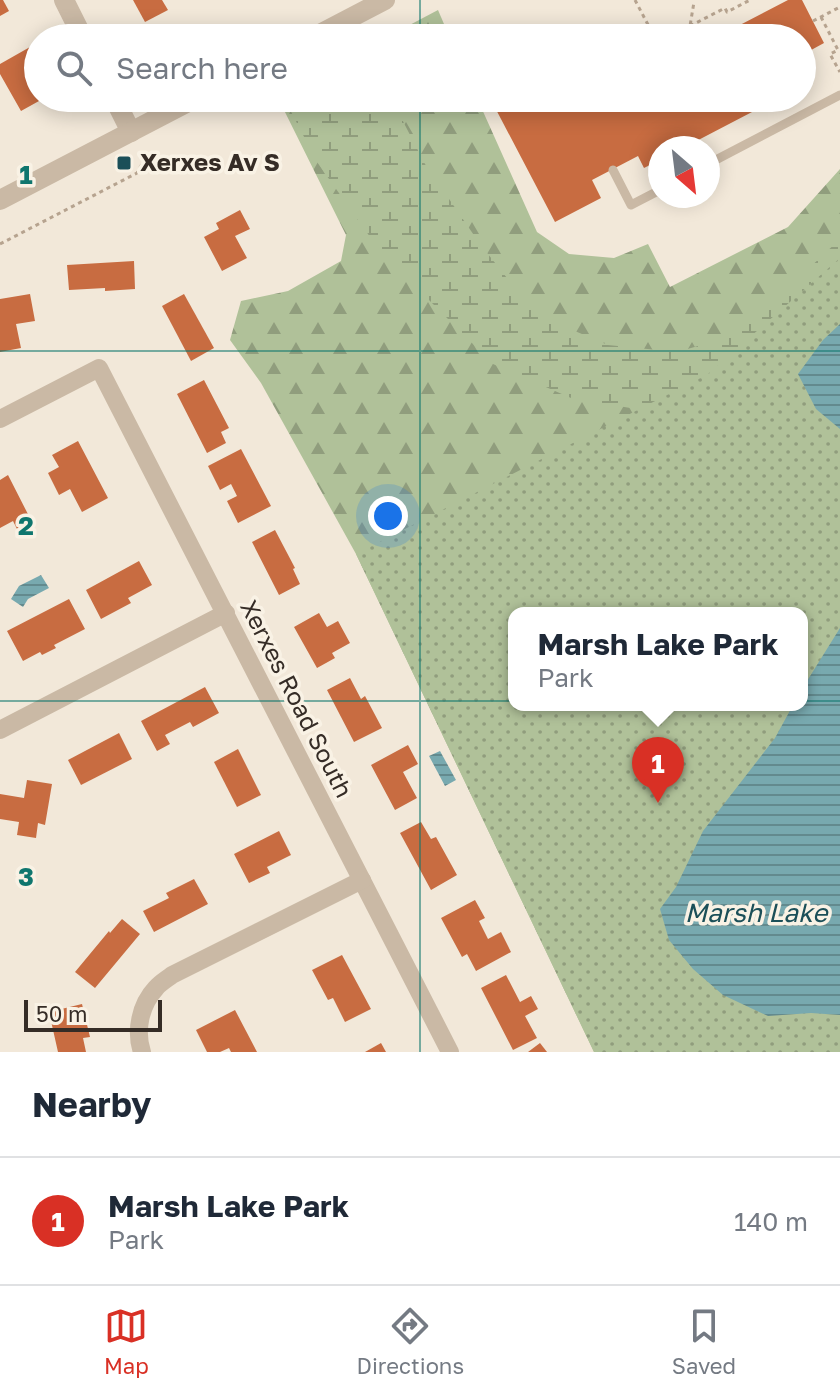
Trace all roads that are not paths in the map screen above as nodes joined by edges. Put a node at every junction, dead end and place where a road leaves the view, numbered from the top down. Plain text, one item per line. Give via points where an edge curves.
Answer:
1 (64, 0) edge
2 (385, 0) edge
3 (76, 24) edge
4 (339, 24) edge
5 (840, 95) edge
6 (816, 108) edge
7 (121, 112) edge
8 (169, 112) edge
9 (807, 112) edge
10 (131, 132) junction
11 (720, 158) edge
12 (613, 170) dead end
13 (648, 196) edge
14 (0, 200) edge
15 (0, 419) edge
16 (226, 613) junction
17 (0, 730) edge
18 (362, 880) junction
19 (142, 1052) edge
20 (450, 1052) edge

1 - 3 street
2 - 4 street
5 - 6 lane
7 - 10 street
8 - 10 street
9 - 11 lane
10 - 14 street
12 - 13 lane via 631,205
15 - 16 street, Xerxes Road South via 99,368
16 - 17 street
16 - 18 street, Xerxes Road South
18 - 19 street via 172,975 145,1005 139,1023
18 - 20 street, Xerxes Road South

